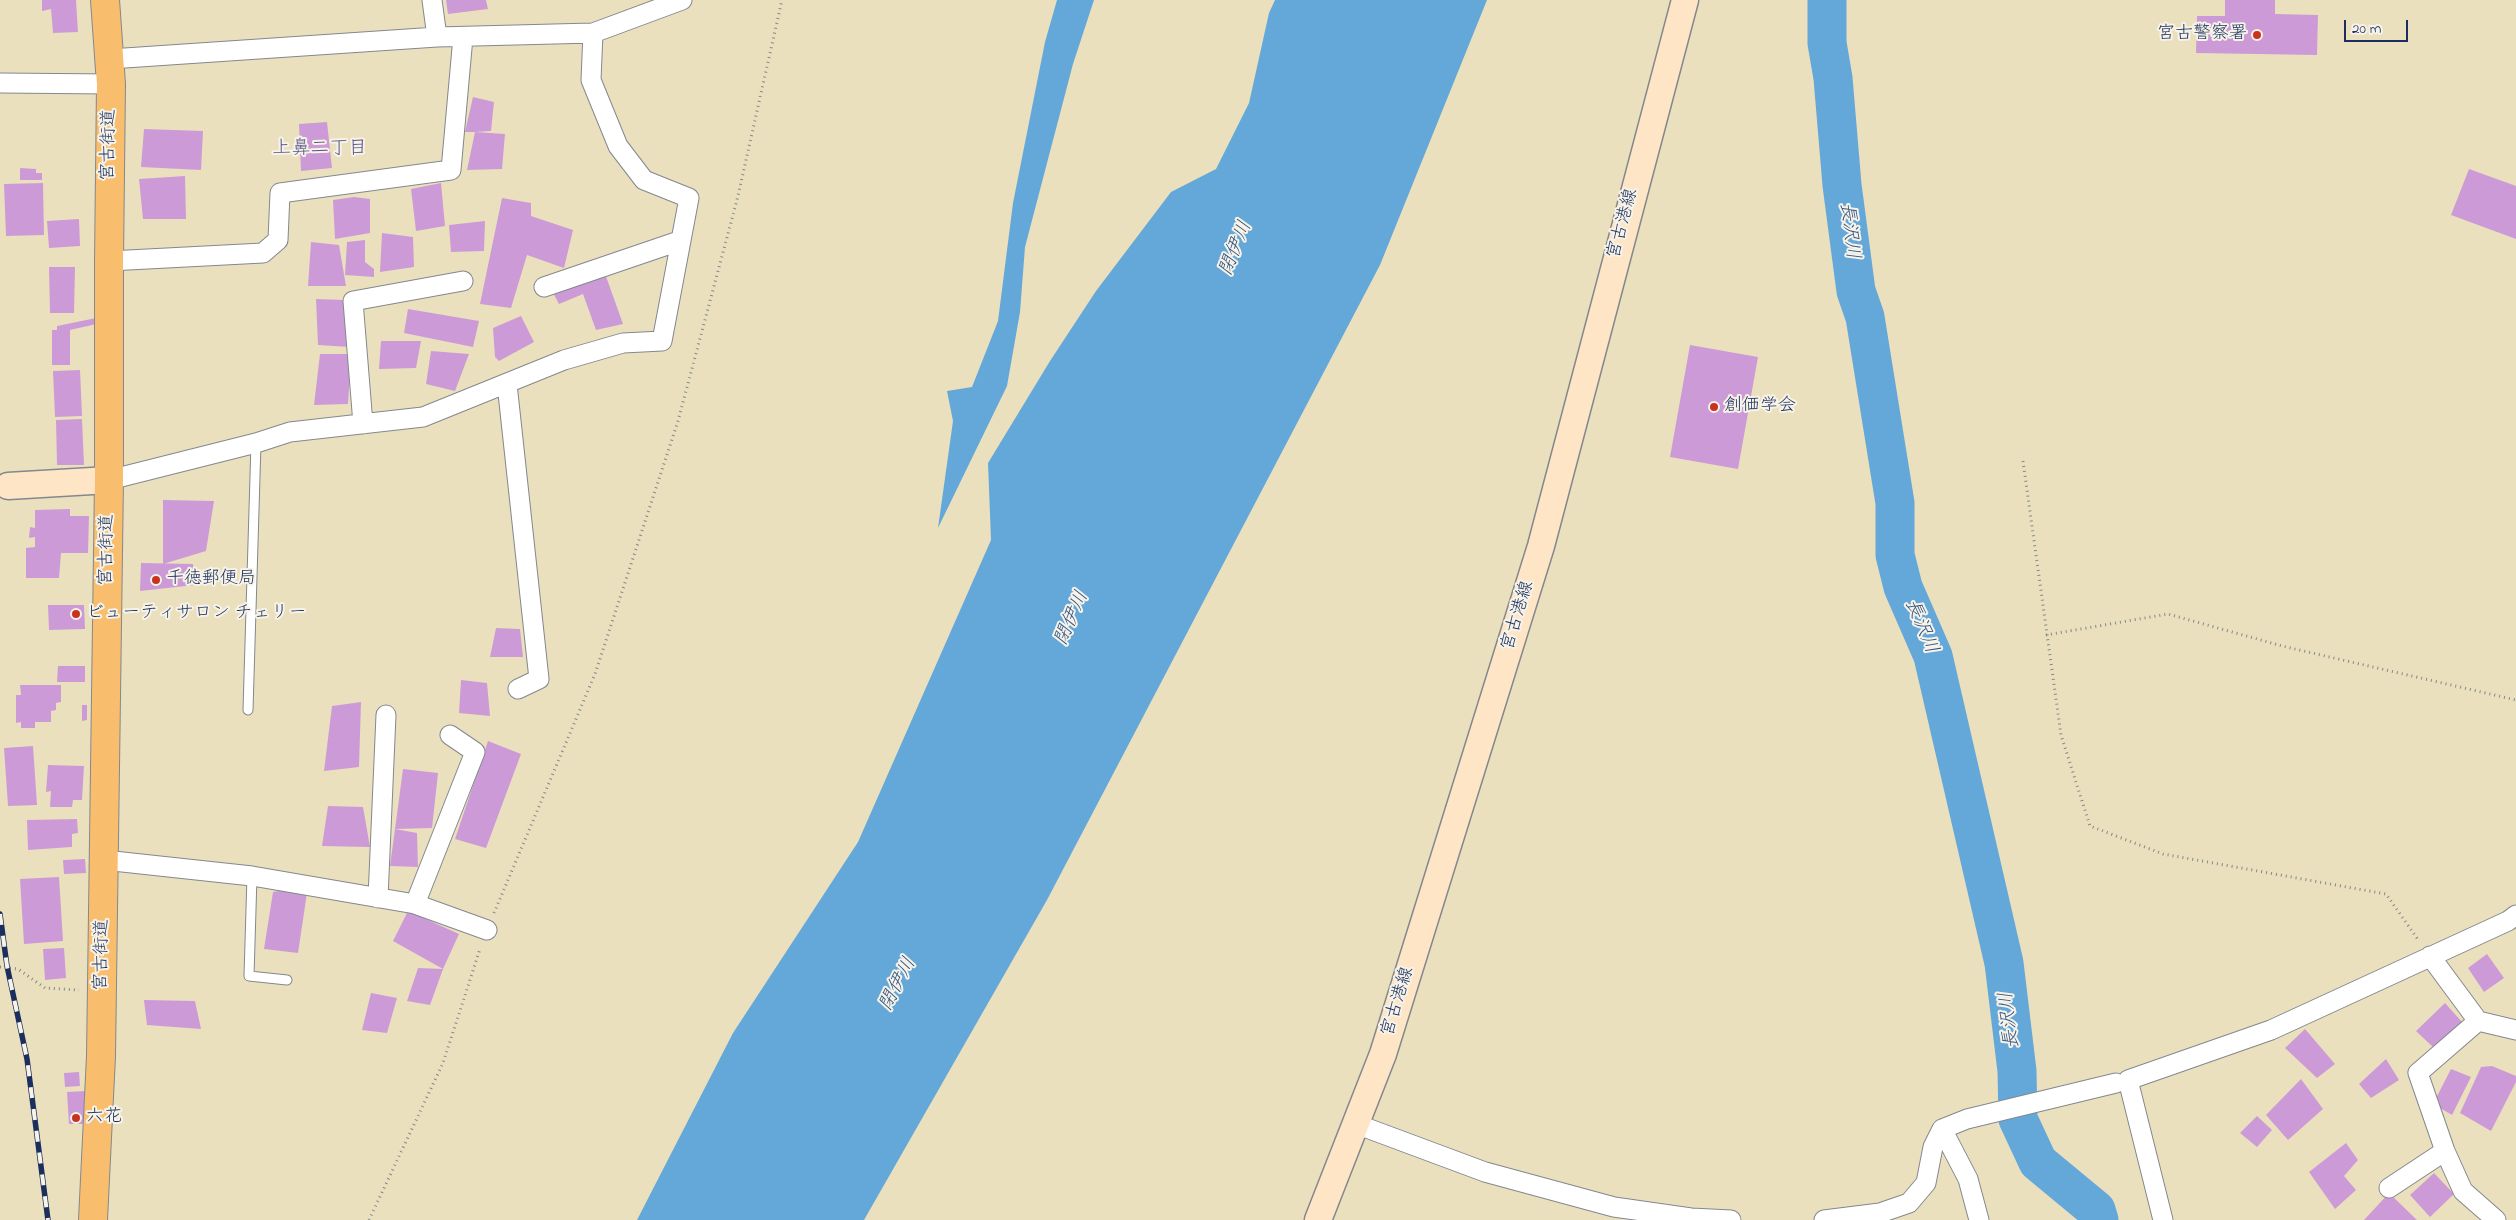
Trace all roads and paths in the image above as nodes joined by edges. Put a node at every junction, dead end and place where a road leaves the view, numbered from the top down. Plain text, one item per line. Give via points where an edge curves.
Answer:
1 (105, 0) edge
2 (432, 0) edge
3 (682, 0) edge
4 (782, 0) edge
5 (1684, 0) edge
6 (593, 33) junction
7 (462, 37) junction
8 (437, 38) junction
9 (111, 72) junction
10 (0, 83) edge
11 (679, 241) junction
12 (108, 261) junction
13 (463, 281) dead end
14 (544, 287) dead end
15 (507, 384) junction
16 (363, 424) junction
17 (256, 443) junction
18 (2023, 461) dead end
19 (109, 480) junction
20 (8, 486) dead end
21 (2046, 635) junction
22 (518, 689) dead end
23 (2516, 700) edge
24 (248, 710) dead end
25 (386, 716) dead end
26 (450, 735) dead end
27 (104, 860) junction
28 (252, 876) junction
29 (378, 898) junction
30 (416, 904) junction
31 (2516, 915) edge
32 (487, 930) junction
33 (2430, 956) junction
34 (0, 967) edge
35 (287, 980) dead end
36 (102, 992) junction
37 (2478, 1021) junction
38 (2516, 1030) edge
39 (2116, 1083) dead end
40 (1356, 1124) junction
41 (1942, 1129) junction
42 (2445, 1151) junction
43 (2389, 1188) dead end
44 (93, 1220) edge
45 (368, 1220) edge
46 (1318, 1220) edge
47 (1731, 1220) edge
48 (1824, 1220) edge
49 (1978, 1220) edge
50 (2163, 1220) edge
51 (2496, 1220) edge

1 - 9 highway, 宮古街道
2 - 8 street
3 - 6 street
4 - 32 path via 737,200 678,421 595,674
5 - 40 main road, 宮古港線 via 1541,546 1383,1054
6 - 7 street
6 - 11 street via 591,80 618,146 644,180 689,198
7 - 8 street
7 - 12 street via 451,170 280,193 278,240 263,253
8 - 9 street
9 - 10 street
9 - 12 highway, 宮古街道
11 - 14 street
11 - 15 street via 662,342 623,343 564,360
12 - 19 highway, 宮古街道
13 - 16 street via 353,301
15 - 16 street via 423,417
15 - 22 street via 539,679
16 - 17 street via 290,432
17 - 19 street
17 - 24 lane
18 - 21 path
19 - 20 main road
19 - 27 highway, 宮古街道
21 - 23 path via 2168,614 2282,646
21 - 33 path via 2061,735 2090,826 2163,854 2386,894
25 - 29 street
26 - 30 street via 475,752
27 - 28 street
27 - 36 highway, 宮古街道
28 - 29 street
28 - 35 lane via 249,976
29 - 30 street
30 - 32 street
31 - 33 street via 2508,922
32 - 45 path via 442,1063
33 - 37 street
33 - 50 street via 2271,1030 2128,1080
34 - 36 path via 18,969 45,988
36 - 44 highway, 宮古街道
37 - 38 street
37 - 42 street via 2418,1073
39 - 41 street via 1967,1119
40 - 46 main road, 宮古港線
40 - 47 street via 1485,1172 1614,1207 1690,1218
41 - 48 street via 1933,1147 1926,1182 1909,1203 1880,1213
41 - 49 street via 1968,1179
42 - 43 street
42 - 51 street via 2464,1191

